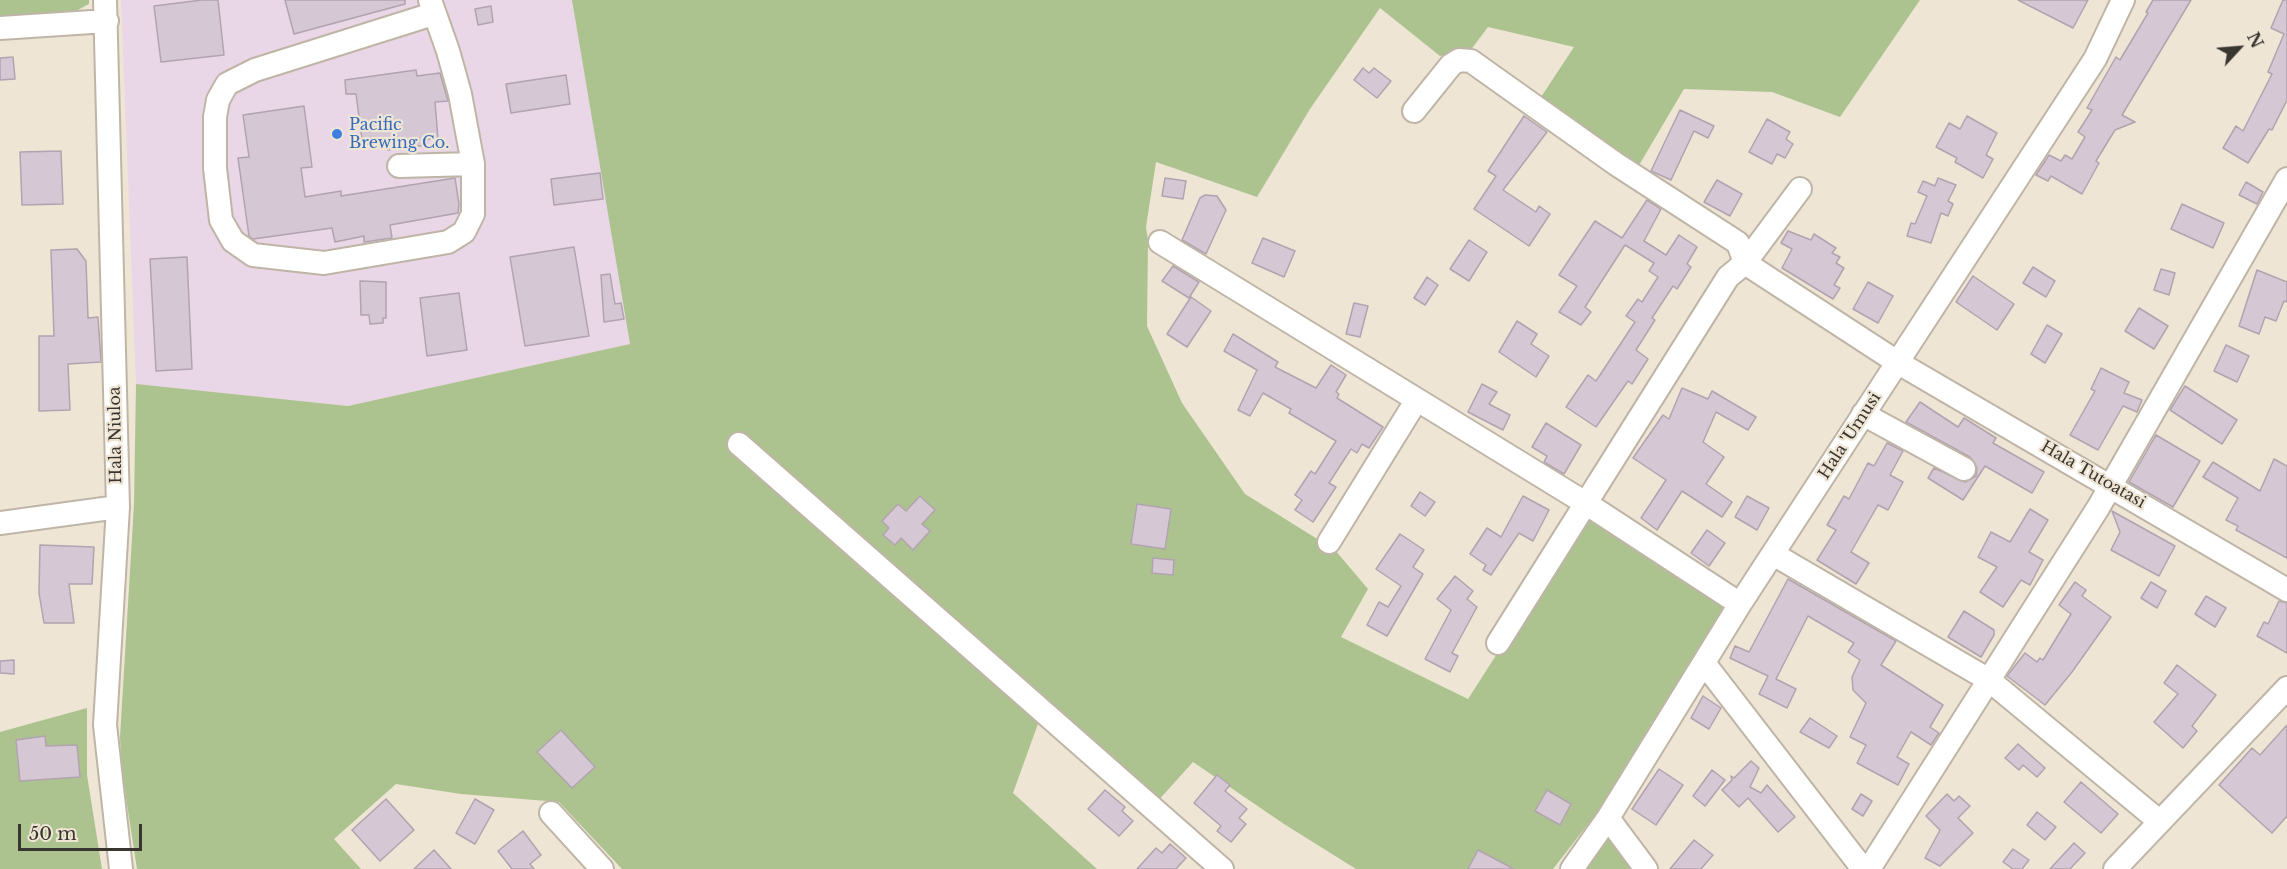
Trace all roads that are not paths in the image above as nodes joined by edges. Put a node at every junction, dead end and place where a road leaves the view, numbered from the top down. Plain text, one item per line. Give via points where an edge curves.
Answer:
1 (2123, 0) edge
2 (432, 7) edge
3 (106, 10) edge
4 (0, 28) edge
5 (1414, 111) dead end
6 (473, 165) junction
7 (399, 166) dead end
8 (2287, 179) edge
9 (1800, 189) dead end
10 (1161, 242) dead end
11 (1745, 263) junction
12 (1898, 362) junction
13 (1416, 401) junction
14 (1863, 414) junction
15 (739, 444) dead end
16 (1964, 468) dead end
17 (2112, 486) junction
18 (1587, 504) junction
19 (118, 507) junction
20 (0, 523) edge
21 (1329, 543) dead end
22 (1773, 554) junction
23 (2286, 587) edge
24 (1740, 604) junction
25 (1498, 643) dead end
26 (1704, 663) junction
27 (1989, 680) junction
28 (2287, 688) edge
29 (551, 813) dead end
30 (1608, 818) junction
31 (2159, 821) junction
32 (121, 869) edge
33 (602, 869) edge
34 (1221, 869) edge
35 (1572, 869) edge
36 (1646, 869) edge
37 (1863, 869) edge
38 (1869, 869) edge
39 (2115, 869) edge

1 - 12 street, Hala 'Umusi via 2095,59
2 - 6 street via 454,72
2 - 6 street via 255,70 227,84 214,117 221,220 233,242 253,255 324,263 448,242 464,232 472,214
3 - 4 street
3 - 19 street, Hala Niuloa
5 - 11 street via 1451,65 1459,60 1471,61 1616,164 1738,243
6 - 7 street
8 - 17 street
9 - 11 street
10 - 13 street
11 - 12 street, Hala Tutoatasi
11 - 18 street via 1728,277
12 - 14 street, Hala 'Umusi
12 - 17 street, Hala Tutoatasi
13 - 18 street
13 - 21 street
14 - 16 street
14 - 22 street, Hala 'Umusi
15 - 34 street
17 - 23 street, Hala Tutoatasi
17 - 27 street
18 - 24 street
18 - 25 street
19 - 20 street
19 - 32 street, Hala Niuloa via 105,725
22 - 24 street, Hala 'Umusi
22 - 27 street
24 - 26 street, Hala 'Umusi
26 - 30 street, Hala 'Umusi
26 - 37 street
27 - 31 street
27 - 38 street
28 - 31 street
29 - 33 street
30 - 35 street, Hala 'Umusi
30 - 36 street
31 - 39 street

